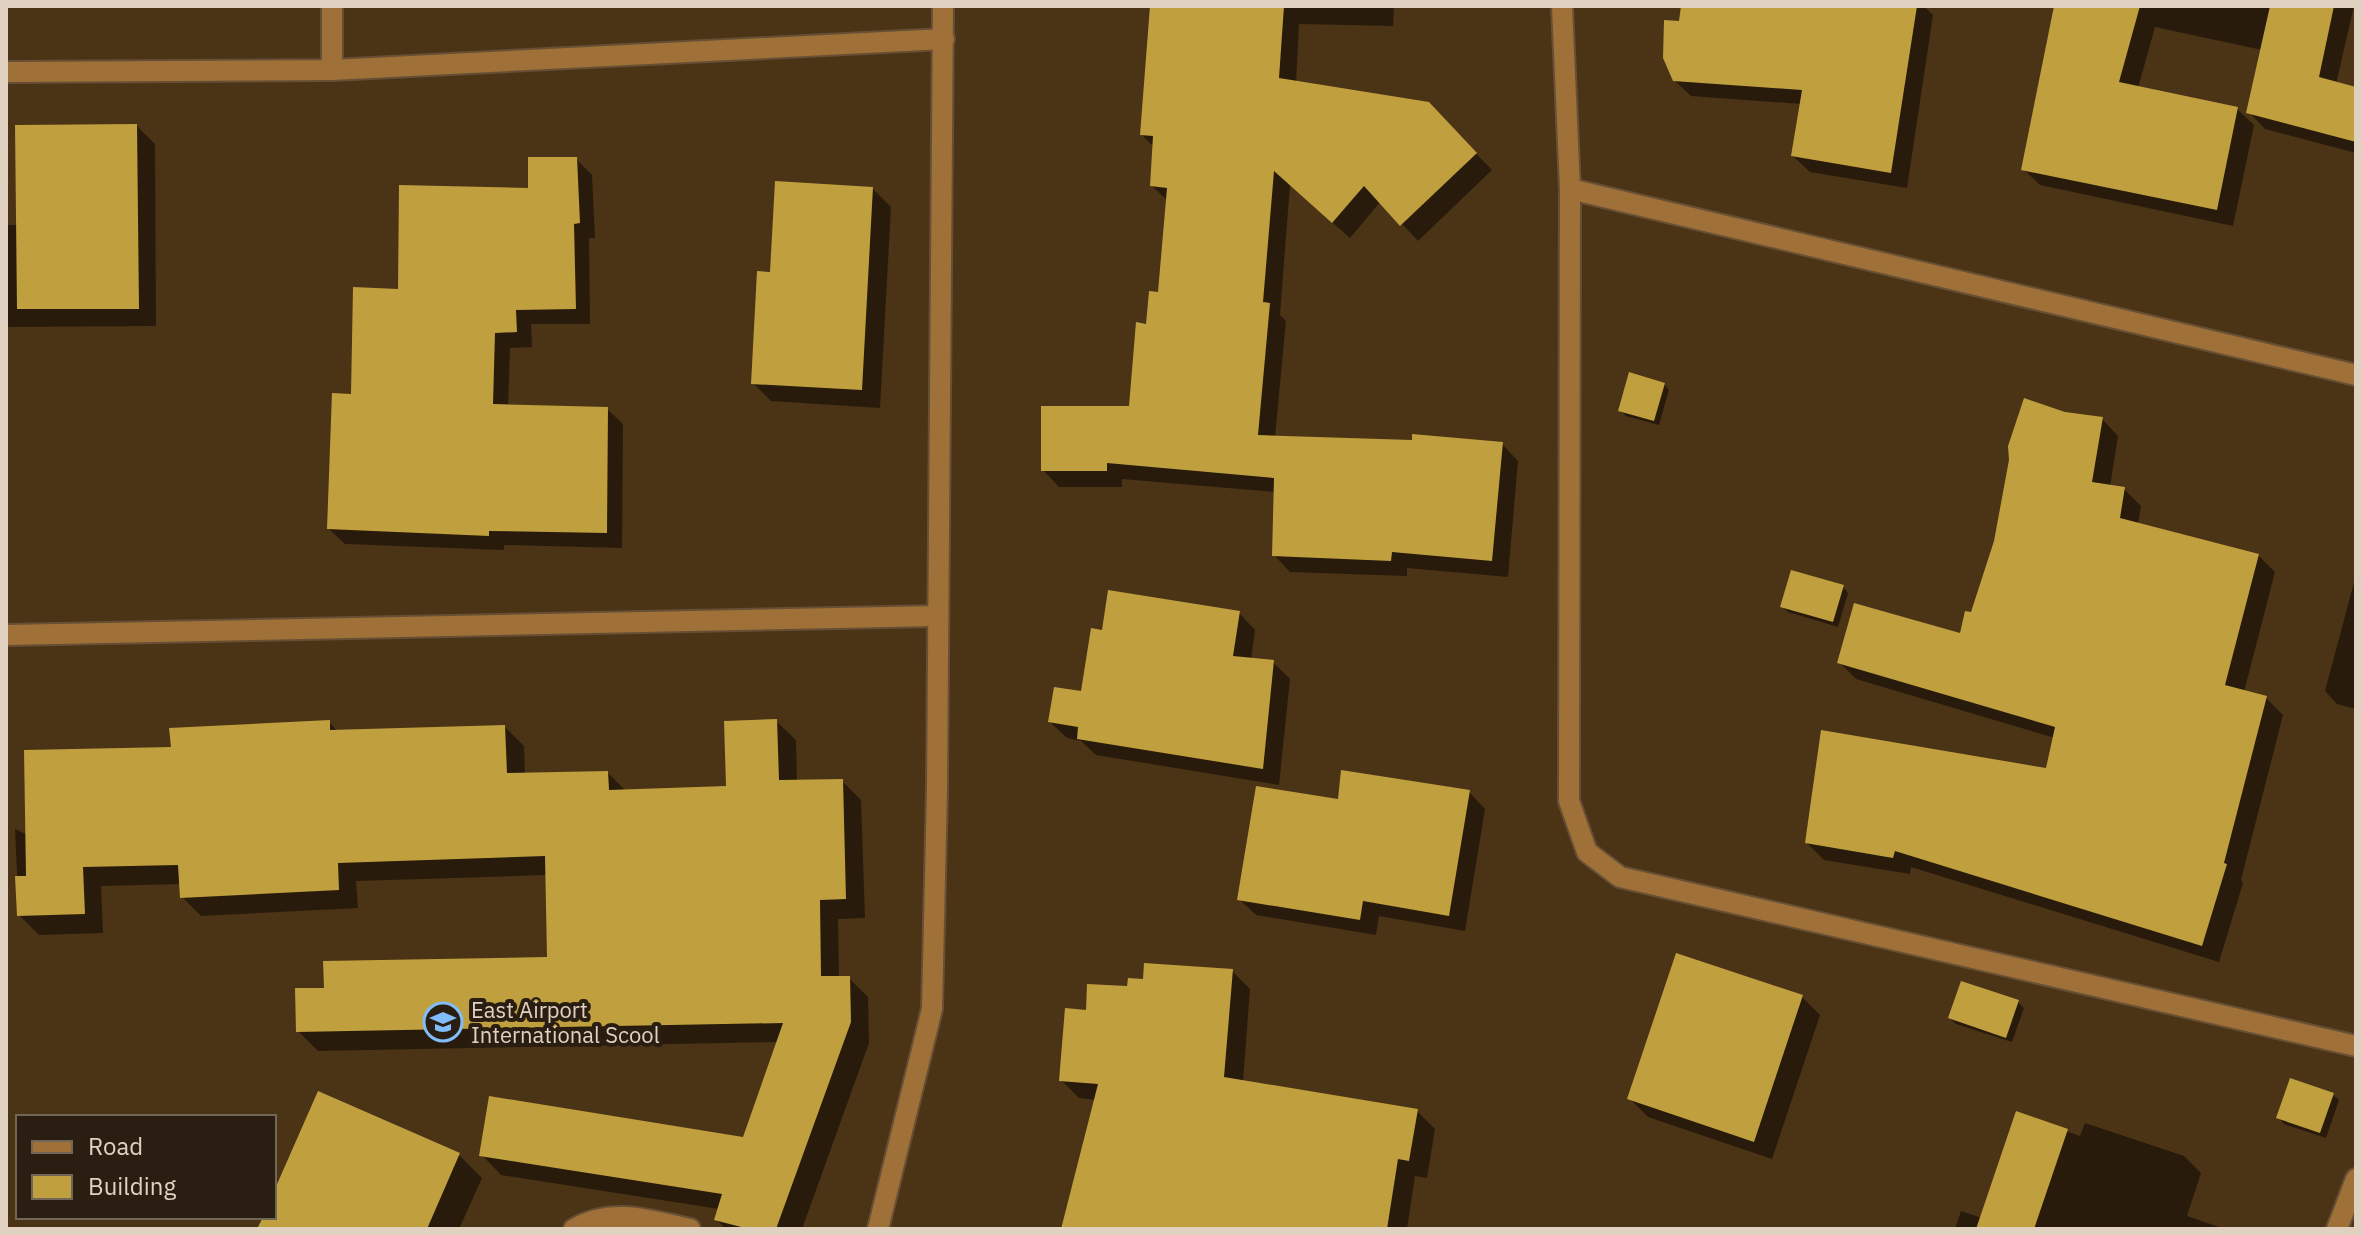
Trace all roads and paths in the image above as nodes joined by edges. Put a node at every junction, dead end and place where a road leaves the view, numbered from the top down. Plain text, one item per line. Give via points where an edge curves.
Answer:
1 (332, 6) edge
2 (943, 6) edge
3 (1562, 6) edge
4 (944, 39) junction
5 (332, 70) junction
6 (6, 72) edge
7 (1570, 189) junction
8 (2356, 375) edge
9 (937, 616) junction
10 (6, 635) edge
11 (2356, 1046) edge
12 (2356, 1179) edge
13 (574, 1229) edge
14 (690, 1229) edge
15 (878, 1229) edge
16 (2337, 1229) edge

1 - 5 street
2 - 4 street
3 - 7 street
4 - 5 street
4 - 9 street
5 - 6 street
7 - 8 street
7 - 11 street via 1569,801 1587,852 1620,877
9 - 10 street
9 - 15 street via 932,1009
12 - 16 street
13 - 14 street via 618,1215

